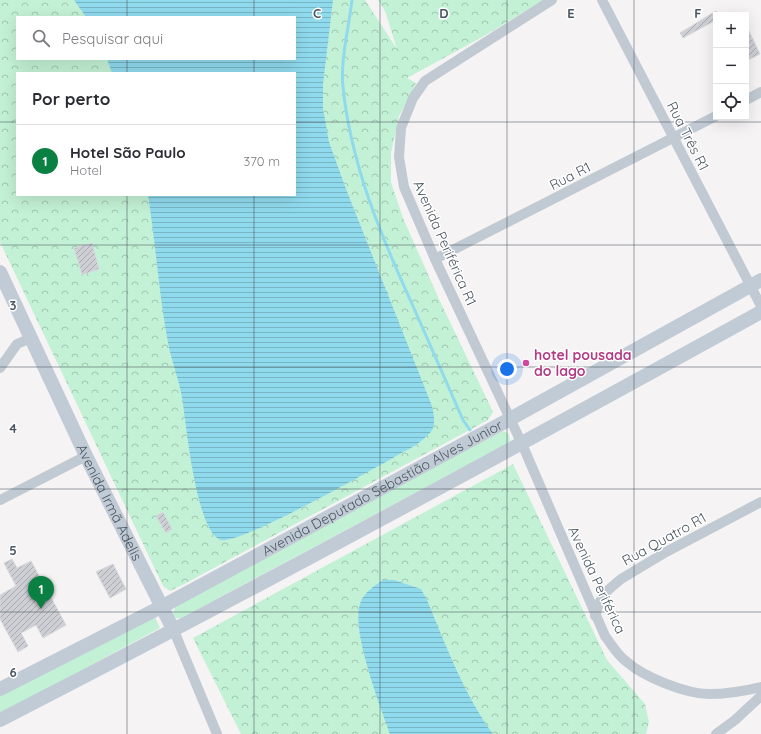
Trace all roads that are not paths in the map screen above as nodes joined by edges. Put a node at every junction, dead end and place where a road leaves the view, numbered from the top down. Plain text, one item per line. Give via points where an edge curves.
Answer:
1 (552, 0) edge
2 (602, 0) edge
3 (761, 92) edge
4 (749, 98) edge
5 (713, 118) edge
6 (674, 139) junction
7 (435, 259) junction
8 (0, 272) edge
9 (755, 283) edge
10 (761, 306) edge
11 (761, 312) edge
12 (31, 338) junction
13 (0, 368) edge
14 (510, 419) junction
15 (522, 444) junction
16 (86, 456) junction
17 (0, 500) edge
18 (761, 502) edge
19 (162, 606) junction
20 (595, 616) junction
21 (174, 631) junction
22 (761, 688) edge
23 (0, 689) edge
24 (761, 696) edge
25 (0, 720) edge
26 (216, 734) edge
27 (716, 734) edge

1 - 7 street, Avenida Periférica R1 via 432,75 413,98 406,112 401,128 399,157 404,187
2 - 6 street, Rua Três R1
3 - 4 street
5 - 6 street, Rua R1
6 - 7 street, Rua R1
6 - 9 street, Rua Três R1
7 - 14 street, Avenida Periférica R1
8 - 12 street, Avenida Irmã Adelis
9 - 10 street, Rua Três R1
9 - 14 street, Avenida Deputado Sebastião Alves Junior
11 - 15 street, Avenida Deputado Sebastião Alves Junior
12 - 13 street via 17,344
12 - 16 street, Avenida Irmã Adelis
14 - 15 street, Avenida Periférica
14 - 19 street, Avenida Deputado Sebastião Alves Junior
15 - 20 street, Avenida Periférica
15 - 21 street, Avenida Deputado Sebastião Alves Junior
16 - 17 street
16 - 19 street, Avenida Irmã Adelis
18 - 20 street, Rua Quatro R1 via 621,579 607,591 599,603
19 - 21 street, Avenida Irmã Adelis
19 - 23 street, Avenida Deputado Sebastião Alves Junior
20 - 22 street, Avenida Periférica via 605,636 626,662 648,677 708,694
21 - 25 street, Avenida Deputado Sebastião Alves Junior
21 - 26 street, Avenida Irmã Adelis
24 - 27 street

